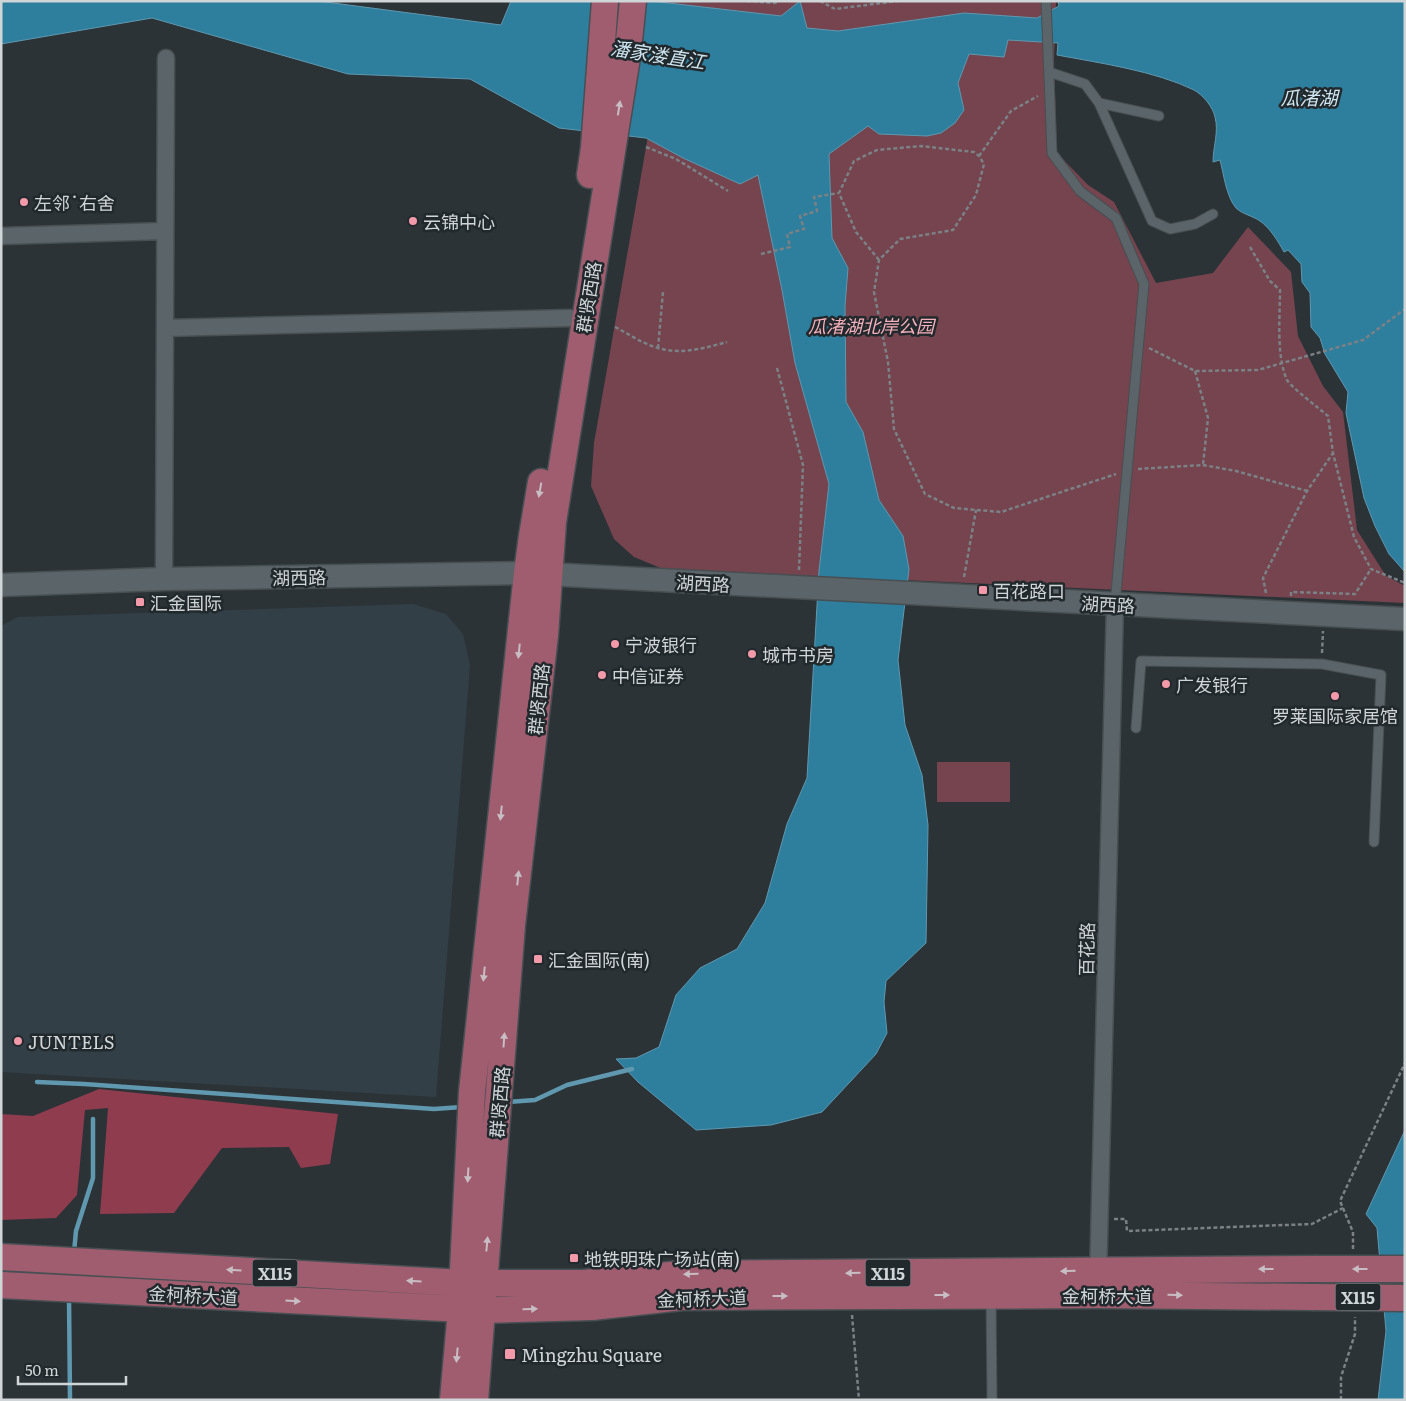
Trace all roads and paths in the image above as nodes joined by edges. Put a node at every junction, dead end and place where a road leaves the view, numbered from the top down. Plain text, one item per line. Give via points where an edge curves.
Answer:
1 (605, 1) edge
2 (633, 1) edge
3 (747, 1) edge
4 (779, 1) edge
5 (820, 1) edge
6 (898, 1) edge
7 (1046, 1) edge
8 (166, 58) dead end
9 (1049, 72) junction
10 (1049, 90) junction
11 (1099, 104) junction
12 (1159, 116) dead end
13 (646, 147) dead end
14 (603, 152) junction
15 (979, 156) junction
16 (728, 190) dead end
17 (839, 193) junction
18 (1213, 214) dead end
19 (165, 231) junction
20 (1, 236) edge
21 (1250, 247) dead end
22 (761, 254) dead end
23 (879, 260) junction
24 (663, 292) dead end
25 (1405, 309) edge
26 (570, 318) junction
27 (615, 327) dead end
28 (166, 328) junction
29 (728, 342) dead end
30 (1138, 342) junction
31 (658, 348) junction
32 (1283, 363) junction
33 (777, 368) dead end
34 (1195, 371) junction
35 (1333, 453) junction
36 (1203, 465) junction
37 (1127, 470) junction
38 (1307, 491) junction
39 (976, 510) junction
40 (1371, 569) junction
41 (538, 574) junction
42 (164, 579) junction
43 (1405, 583) edge
44 (1, 585) edge
45 (802, 588) junction
46 (962, 596) junction
47 (1115, 604) junction
48 (1280, 613) junction
49 (1323, 615) junction
50 (1405, 620) edge
51 (1322, 664) junction
52 (1136, 728) dead end
53 (1374, 842) dead end
54 (1405, 1063) edge
55 (1343, 1208) junction
56 (1100, 1219) junction
57 (1354, 1251) dead end
58 (1, 1257) edge
59 (1405, 1269) edge
60 (473, 1283) junction
61 (1098, 1283) junction
62 (1, 1285) edge
63 (991, 1295) junction
64 (1405, 1298) edge
65 (471, 1310) junction
66 (852, 1313) dead end
67 (1355, 1316) dead end
68 (453, 1400) edge
69 (475, 1400) edge
70 (859, 1400) edge
71 (992, 1400) edge
72 (1341, 1400) edge

1 - 14 main road, 群贤西路
14 -> 2 main road, 群贤西路 via 628,51
3 - 4 path
5 - 6 path via 835,9
7 - 9 lane
8 - 19 street
9 - 10 lane
9 - 11 lane via 1085,84
10 - 15 path via 1012,111
10 - 30 lane via 1052,152 1080,191 1116,218 1144,284
11 - 12 lane
11 - 18 lane via 1152,221 1170,229 1195,224
13 - 16 path via 676,159
14 - 26 main road, 群贤西路
14 - 41 main road, 群贤西路 via 553,522
15 - 17 path via 974,152 921,146 877,150 854,162
15 - 23 path via 984,164 976,195 952,230 900,239
17 - 22 path via 814,197 817,211 800,216 804,229 787,234 790,247
17 - 23 path via 856,232
19 - 20 street
19 - 28 street
21 - 32 path via 1270,281 1280,290
23 - 39 path via 874,292 888,362 894,429 925,494 954,508
24 - 31 path
25 - 32 path via 1363,340
26 - 28 street
26 -> 41 main road, 群贤西路 via 532,536
27 - 31 path
28 - 42 street
29 - 31 path via 698,350
30 - 34 path
30 - 37 lane
32 - 34 path via 1258,370
32 - 35 path via 1288,381 1328,416
33 - 45 path via 803,465
34 - 36 path via 1208,418
35 - 38 path
35 - 40 path via 1354,537
36 - 37 path
36 - 38 path
37 - 39 path via 1001,512
37 - 47 lane
38 - 48 path via 1263,578
39 - 46 path
40 - 43 path
40 - 48 path via 1356,594 1290,592
41 - 42 street, 湖西路
41 - 45 street, 湖西路
41 -> 60 main road, 群贤西路 via 487,937 472,1092
60 -> 41 main road, 群贤西路 via 497,1125 512,925 545,635
42 - 44 street, 湖西路
45 - 46 street, 湖西路
46 - 47 street, 湖西路
47 - 48 street, 湖西路
47 - 56 street, 百花路
48 - 49 street, 湖西路
49 - 50 street, 湖西路
49 - 51 path
51 - 52 lane via 1141,661
51 - 53 lane via 1381,675
54 - 55 path via 1340,1201
55 - 56 path via 1312,1224 1127,1231 1126,1219
55 - 57 path via 1353,1232
56 - 61 street, 百花路
60 -> 58 main road, 金柯桥大道 / X115
59 -> 61 main road, 金柯桥大道 / X115, bridge via 1315,1269
61 -> 60 main road, 金柯桥大道 / X115 via 681,1274 584,1283
60 - 65 main road, 群贤西路
61 - 63 main road, 金柯桥大道 / X115
61 -> 64 main road, 金柯桥大道 / X115, bridge via 1312,1296
62 -> 65 main road, 金柯桥大道 / X115
65 -> 63 main road, 金柯桥大道 / X115 via 592,1307 682,1297
63 - 71 lane
65 -> 68 main road, 群贤西路
65 - 69 main road, 群贤西路
66 - 70 path
67 - 72 path via 1356,1334 1341,1377

